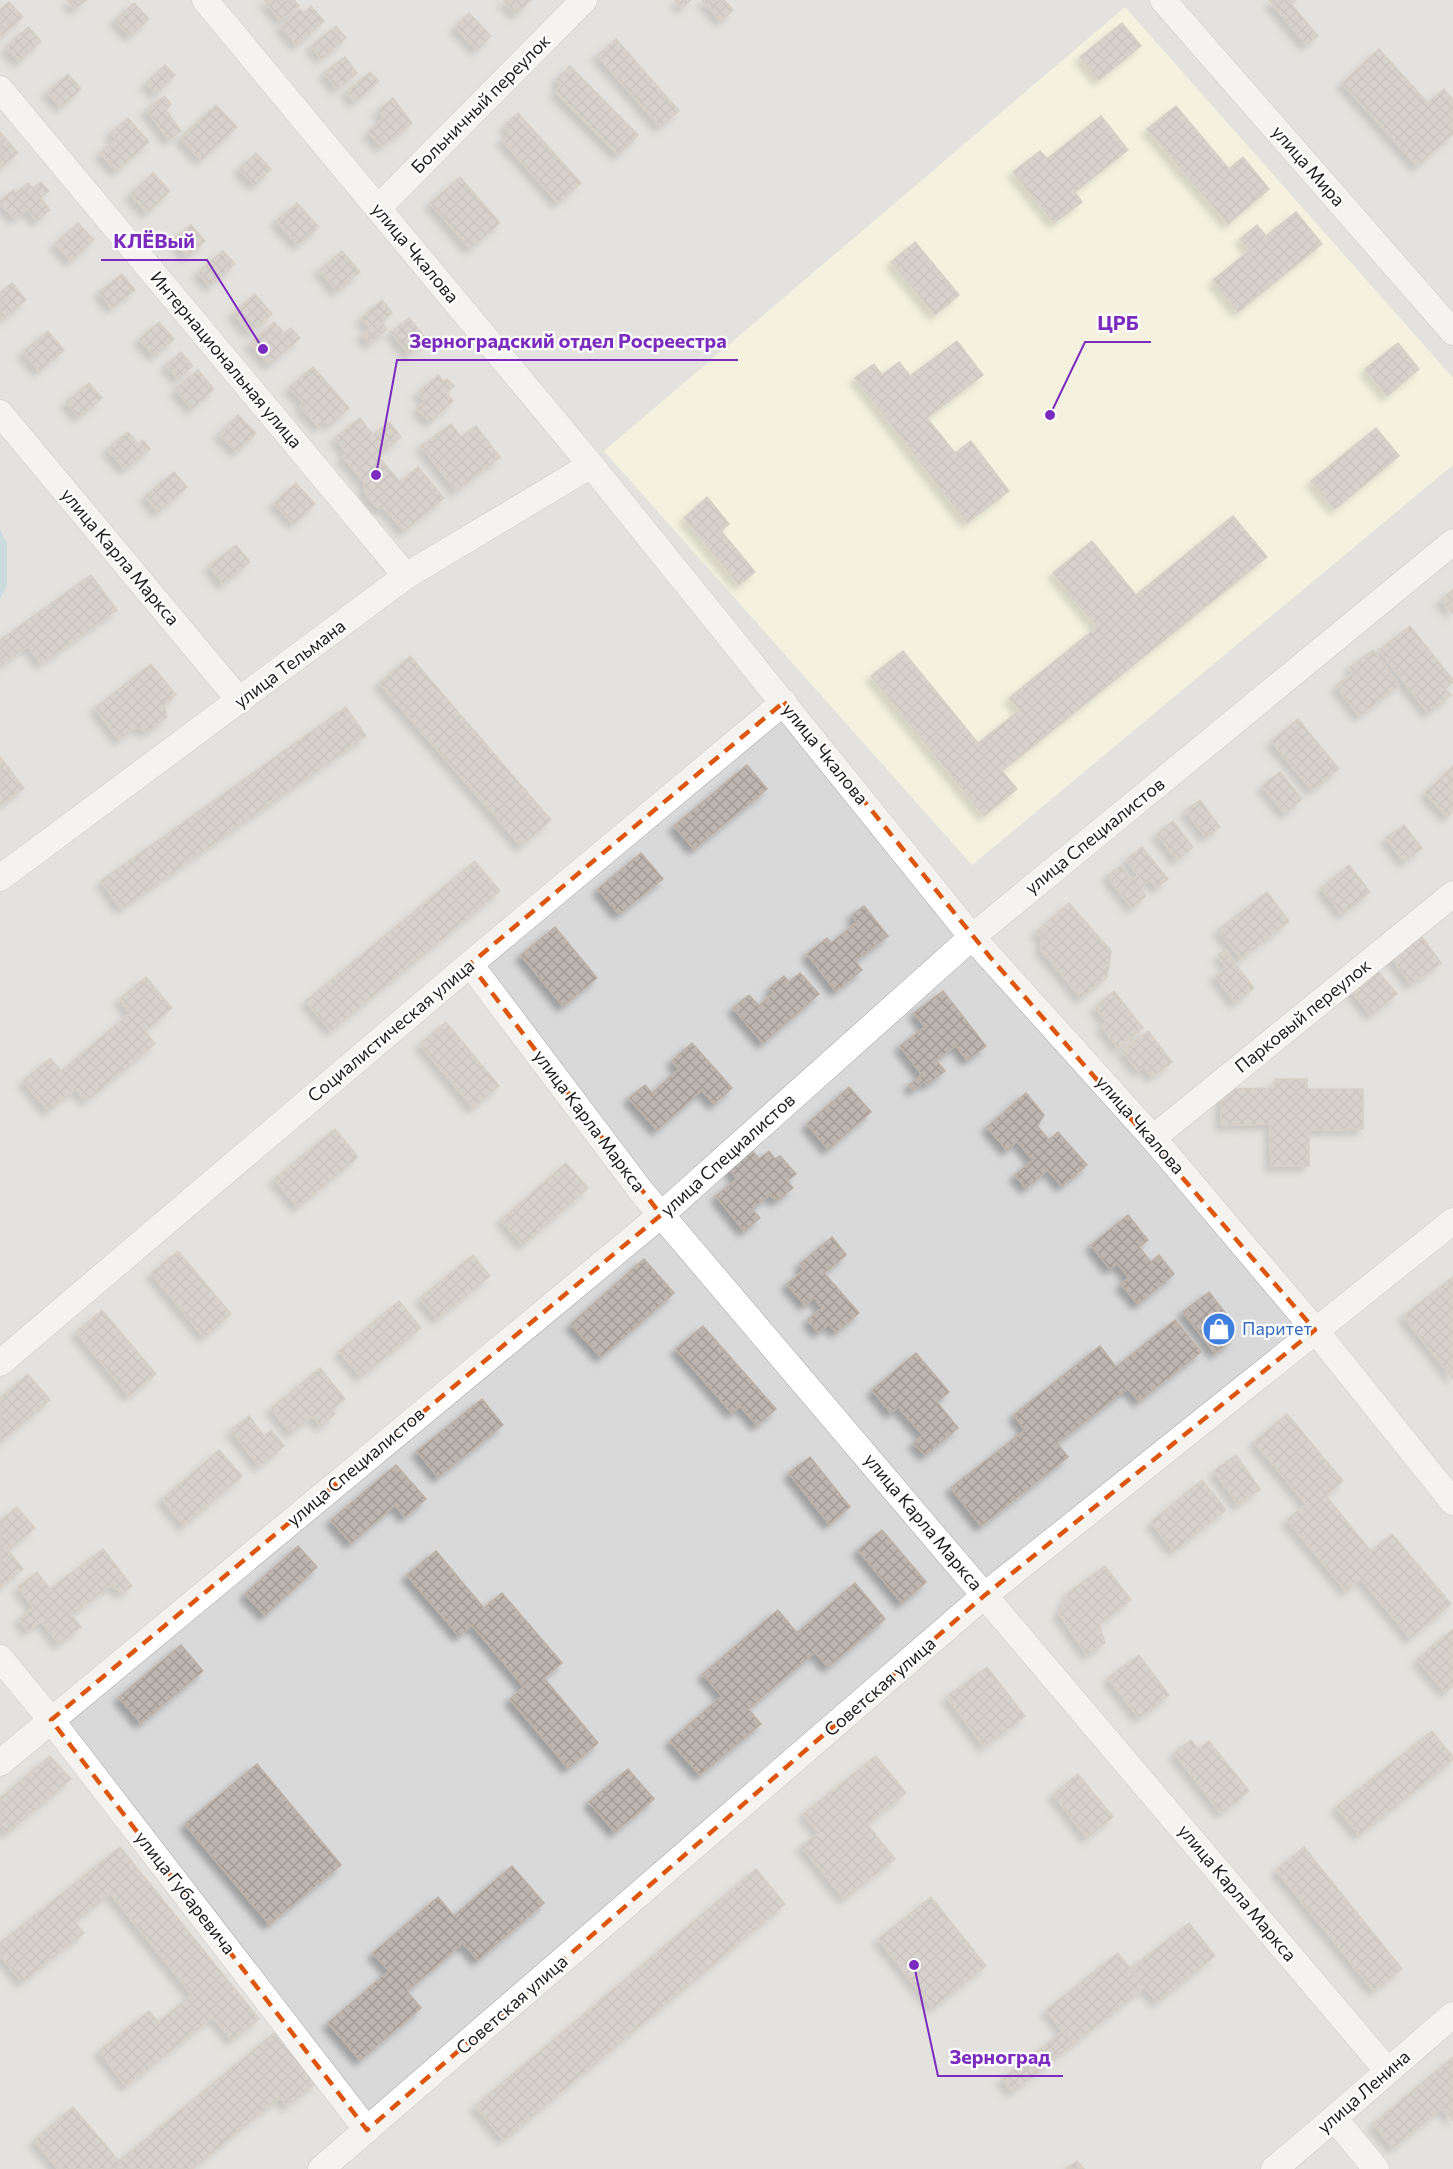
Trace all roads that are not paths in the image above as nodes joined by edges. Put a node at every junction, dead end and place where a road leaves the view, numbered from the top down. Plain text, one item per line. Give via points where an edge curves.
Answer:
1 (205, 0) edge
2 (1163, 0) edge
3 (577, 2) edge
4 (0, 89) edge
5 (378, 208) junction
6 (1453, 332) edge
7 (0, 413) edge
8 (591, 465) junction
9 (1453, 542) edge
10 (406, 576) junction
11 (240, 701) junction
12 (784, 702) junction
13 (0, 878) edge
14 (1453, 894) edge
15 (972, 937) junction
16 (470, 964) junction
17 (1153, 1138) junction
18 (661, 1215) junction
19 (1453, 1221) edge
20 (1316, 1330) junction
21 (0, 1363) edge
22 (1453, 1502) edge
23 (985, 1595) junction
24 (0, 1658) edge
25 (51, 1720) junction
26 (0, 1762) edge
27 (1453, 2015) edge
28 (1387, 2070) junction
29 (1335, 2119) junction
30 (367, 2130) junction
31 (321, 2169) edge
32 (1274, 2169) edge
33 (1376, 2169) edge

1 - 5 street, улица Чкалова
2 - 6 street, улица Мира
3 - 5 street, Больничный переулок
4 - 10 street, Интернациональная улица
5 - 8 street, улица Чкалова
7 - 11 street, улица Карла Маркса
8 - 10 street, улица Тельмана
8 - 12 street, улица Чкалова
9 - 15 street, улица Специалистов
10 - 11 street, улица Тельмана
11 - 13 street, улица Тельмана
12 - 15 street, улица Чкалова
12 - 16 street, Социалистическая улица
14 - 17 street, Парковый переулок
15 - 17 street, улица Чкалова
15 - 18 street, улица Специалистов
16 - 18 street, улица Карла Маркса
16 - 21 street, Социалистическая улица
17 - 20 street, улица Чкалова
18 - 23 street, улица Карла Маркса
18 - 25 street, улица Специалистов
19 - 20 street, Советская улица
20 - 22 street, улица Чкалова
20 - 23 street, Советская улица
23 - 28 street, улица Карла Маркса
23 - 30 street, Советская улица
24 - 25 street, улица Губаревича
25 - 26 street, улица Специалистов
25 - 30 street, улица Губаревича
27 - 28 street, улица Ленина
28 - 29 street, улица Ленина
29 - 32 street, улица Ленина
29 - 33 street
30 - 31 street, Советская улица

